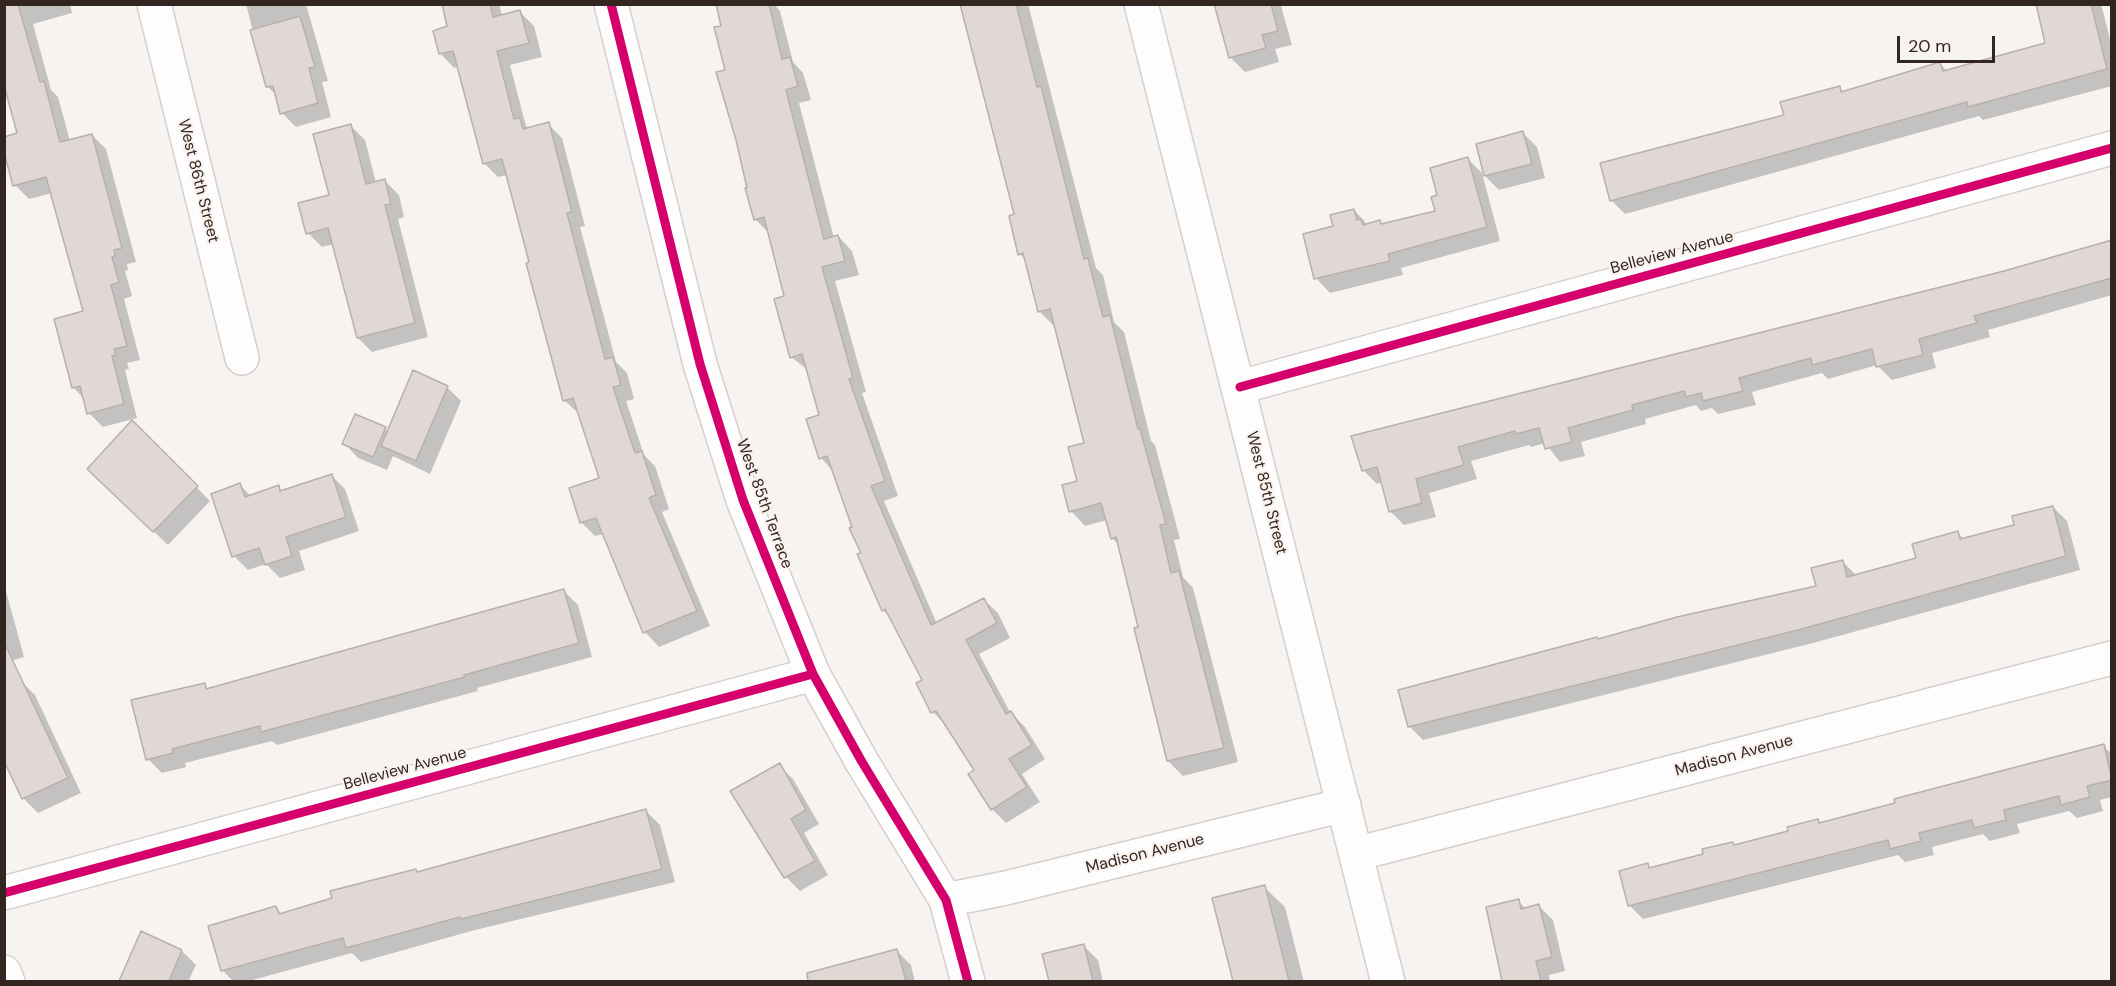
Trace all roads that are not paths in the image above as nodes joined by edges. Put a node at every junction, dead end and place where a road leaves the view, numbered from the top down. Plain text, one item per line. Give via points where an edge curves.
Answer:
1 (154, 4) edge
2 (611, 4) edge
3 (1141, 4) edge
4 (2112, 148) edge
5 (242, 358) dead end
6 (1240, 387) junction
7 (2112, 658) edge
8 (813, 674) junction
9 (1344, 805) junction
10 (1356, 854) junction
11 (4, 893) edge
12 (946, 900) junction
13 (4, 972) edge
14 (8, 981) edge
15 (968, 981) edge
16 (1388, 981) edge

1 - 5 street, West 86th Street
2 - 8 street, West 85th Terrace via 700,364 743,500
3 - 6 street, West 85th Street
4 - 6 street, Belleview Avenue
6 - 9 street, West 85th Street
7 - 10 street, Madison Avenue
8 - 11 street, Belleview Avenue
8 - 12 street, West 85th Terrace
9 - 10 street, West 85th Street
9 - 12 street, Madison Avenue
10 - 16 street, West 85th Street
12 - 15 street, West 85th Terrace
13 - 14 street

